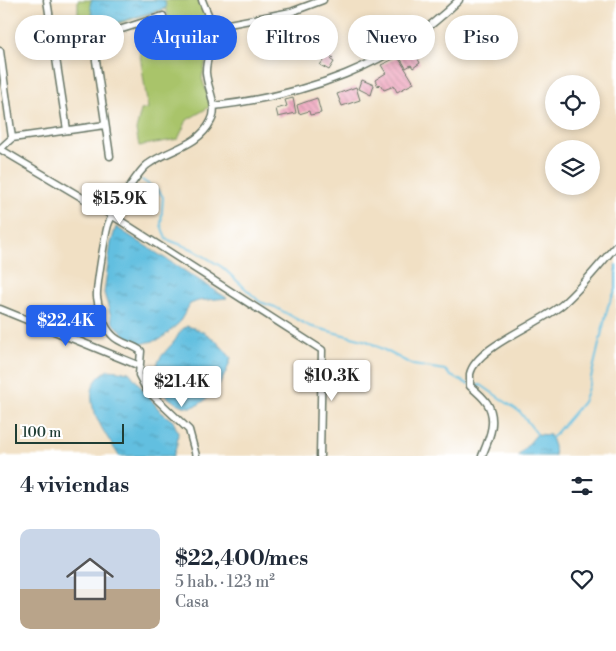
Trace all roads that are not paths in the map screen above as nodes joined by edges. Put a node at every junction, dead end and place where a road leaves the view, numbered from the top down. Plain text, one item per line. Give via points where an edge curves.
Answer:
1 (47, 0) edge
2 (202, 0) edge
3 (323, 0) edge
4 (459, 0) edge
5 (208, 15) edge
6 (237, 22) edge
7 (134, 25) edge
8 (0, 51) edge
9 (208, 60) edge
10 (214, 106) junction
11 (105, 125) junction
12 (67, 130) junction
13 (12, 138) junction
14 (0, 149) edge
15 (110, 156) dead end
16 (113, 216) junction
17 (616, 246) edge
18 (0, 309) edge
19 (140, 366) junction
20 (196, 456) edge
21 (320, 456) edge
22 (482, 456) edge

1 - 12 street
2 - 5 street
3 - 6 street via 291,12
4 - 10 street via 432,25 355,71 295,92
7 - 11 street via 93,40
8 - 13 street
9 - 10 street via 207,80
10 - 16 street via 213,119 207,129 195,141 145,166
11 - 12 street
11 - 15 street
12 - 13 street
13 - 14 street
14 - 16 street
16 - 19 street via 108,225 96,295 103,321 111,335 141,351
16 - 21 street via 322,350
17 - 22 street via 564,304 542,320 499,342 470,372 470,386 487,403 493,419 490,438
18 - 19 street
19 - 20 street via 139,375 146,389 188,430

